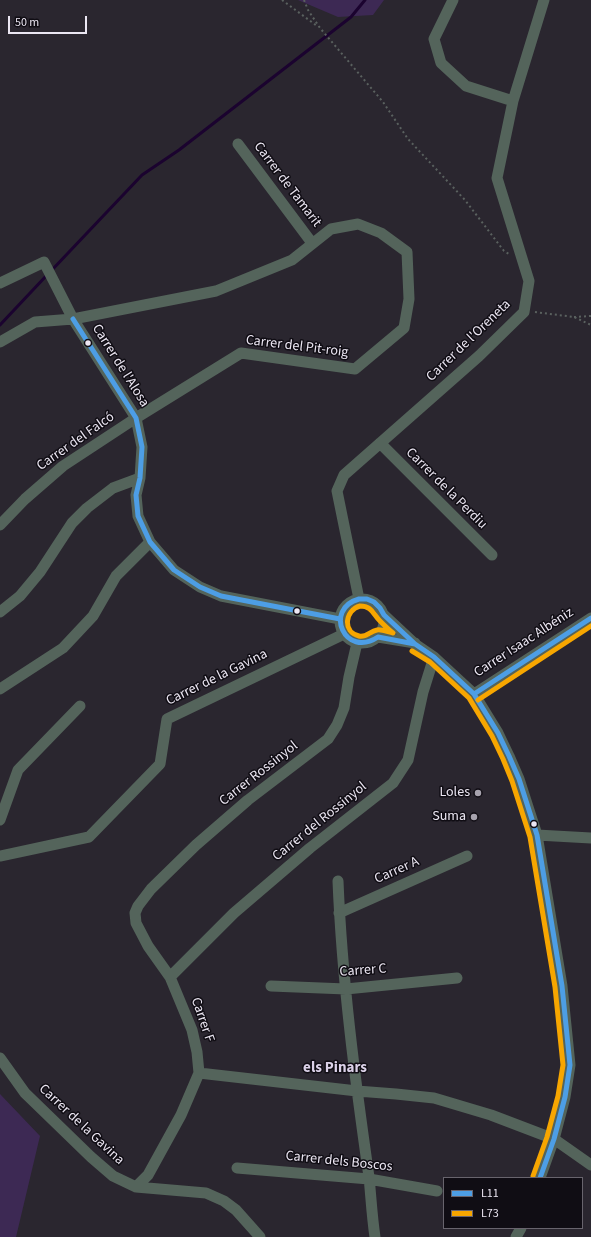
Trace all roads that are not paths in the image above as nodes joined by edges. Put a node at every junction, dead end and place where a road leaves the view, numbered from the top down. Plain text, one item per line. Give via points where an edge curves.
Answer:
1 (453, 0) edge
2 (544, 0) edge
3 (513, 101) junction
4 (238, 144) dead end
5 (312, 243) junction
6 (0, 283) edge
7 (73, 319) junction
8 (0, 342) edge
9 (136, 418) junction
10 (380, 443) junction
11 (140, 478) junction
12 (0, 525) edge
13 (150, 542) junction
14 (492, 555) dead end
15 (360, 599) junction
16 (0, 612) edge
17 (384, 615) junction
18 (591, 618) edge
19 (340, 619) junction
20 (344, 634) junction
21 (378, 637) junction
22 (357, 643) junction
23 (416, 644) junction
24 (434, 657) junction
25 (0, 689) edge
26 (474, 694) junction
27 (80, 706) dead end
28 (0, 820) edge
29 (537, 835) junction
30 (591, 838) edge
31 (0, 856) edge
32 (467, 856) dead end
33 (338, 881) dead end
34 (138, 906) joint
35 (339, 913) junction
36 (170, 977) junction
37 (457, 978) dead end
38 (271, 986) dead end
39 (346, 989) junction
40 (0, 1058) edge
41 (199, 1073) junction
42 (357, 1091) junction
43 (554, 1139) junction
44 (591, 1165) edge
45 (237, 1168) dead end
46 (540, 1177) edge
47 (369, 1179) junction
48 (136, 1187) junction
49 (437, 1190) dead end
50 (260, 1237) edge
51 (375, 1237) edge

1 - 3 street via 434,39 441,63 466,86
2 - 3 street, Carrer de l'Oreneta
3 - 10 street, Carrer de l'Oreneta via 497,178 528,281 524,312 479,356
4 - 5 street, Carrer de Tamarit
5 - 7 street, Carrer del Pit-roig via 292,260 216,291
5 - 9 street, Carrer del Pit-roig via 331,229 358,224 381,233 407,252 410,299 404,328 355,369 241,353
6 - 7 street, Carrer de l'Alosa via 45,264
7 - 8 street, Carrer del Pit-roig via 34,322
7 - 9 street, Carrer de l'Alosa
9 - 11 street, Carrer de l'Alosa via 142,447
9 - 12 street, Carrer del Falcó via 63,466
10 - 14 street, Carrer de la Perdiu
10 - 15 street, Carrer de l'Oreneta via 344,474 337,491
11 - 13 street, Carrer de l'Alosa via 136,495 138,516
11 - 16 street via 113,488 87,508 72,523 40,572 20,596
13 - 19 street, Carrer de l'Alosa via 174,570 200,587 221,596
13 - 25 street via 116,576 93,616 63,648
15 - 17 street via 374,602
15 - 19 street via 346,606
17 - 21 street via 383,631
17 - 23 street
18 - 26 street, Carrer Isaac Albéniz
19 - 20 street
20 - 22 street
20 - 31 street, Carrer de la Gavina via 167,719 160,764 89,837
21 - 22 street via 372,641
21 - 23 street
22 - 34 street, Carrer Rossinyol via 344,708 328,739 248,800 150,889
23 - 24 street
24 - 26 street
24 - 36 street, Carrer del Rossinyol via 423,692 408,760 392,783 234,913
26 - 29 street via 498,733 520,779
27 - 28 street via 18,770
29 - 30 street
29 - 43 street via 562,986 570,1065
32 - 35 street, Carrer A
33 - 35 street
34 - 36 street, Carrer F via 135,913 136,923 148,946
35 - 39 street
36 - 41 street, Carrer F via 192,1030
37 - 39 street, Carrer C
38 - 39 street, Carrer C
39 - 42 street
40 - 48 street, Carrer de la Gavina via 26,1093 91,1157 113,1176
41 - 42 street
41 - 48 street, Carrer F via 181,1115 148,1175
42 - 43 street via 434,1098 491,1115
42 - 47 street
43 - 44 street
43 - 46 street
45 - 47 street, Carrer dels Boscos
47 - 49 street, Carrer dels Boscos
47 - 51 street
48 - 50 street, Carrer de la Gavina via 206,1193 236,1210

